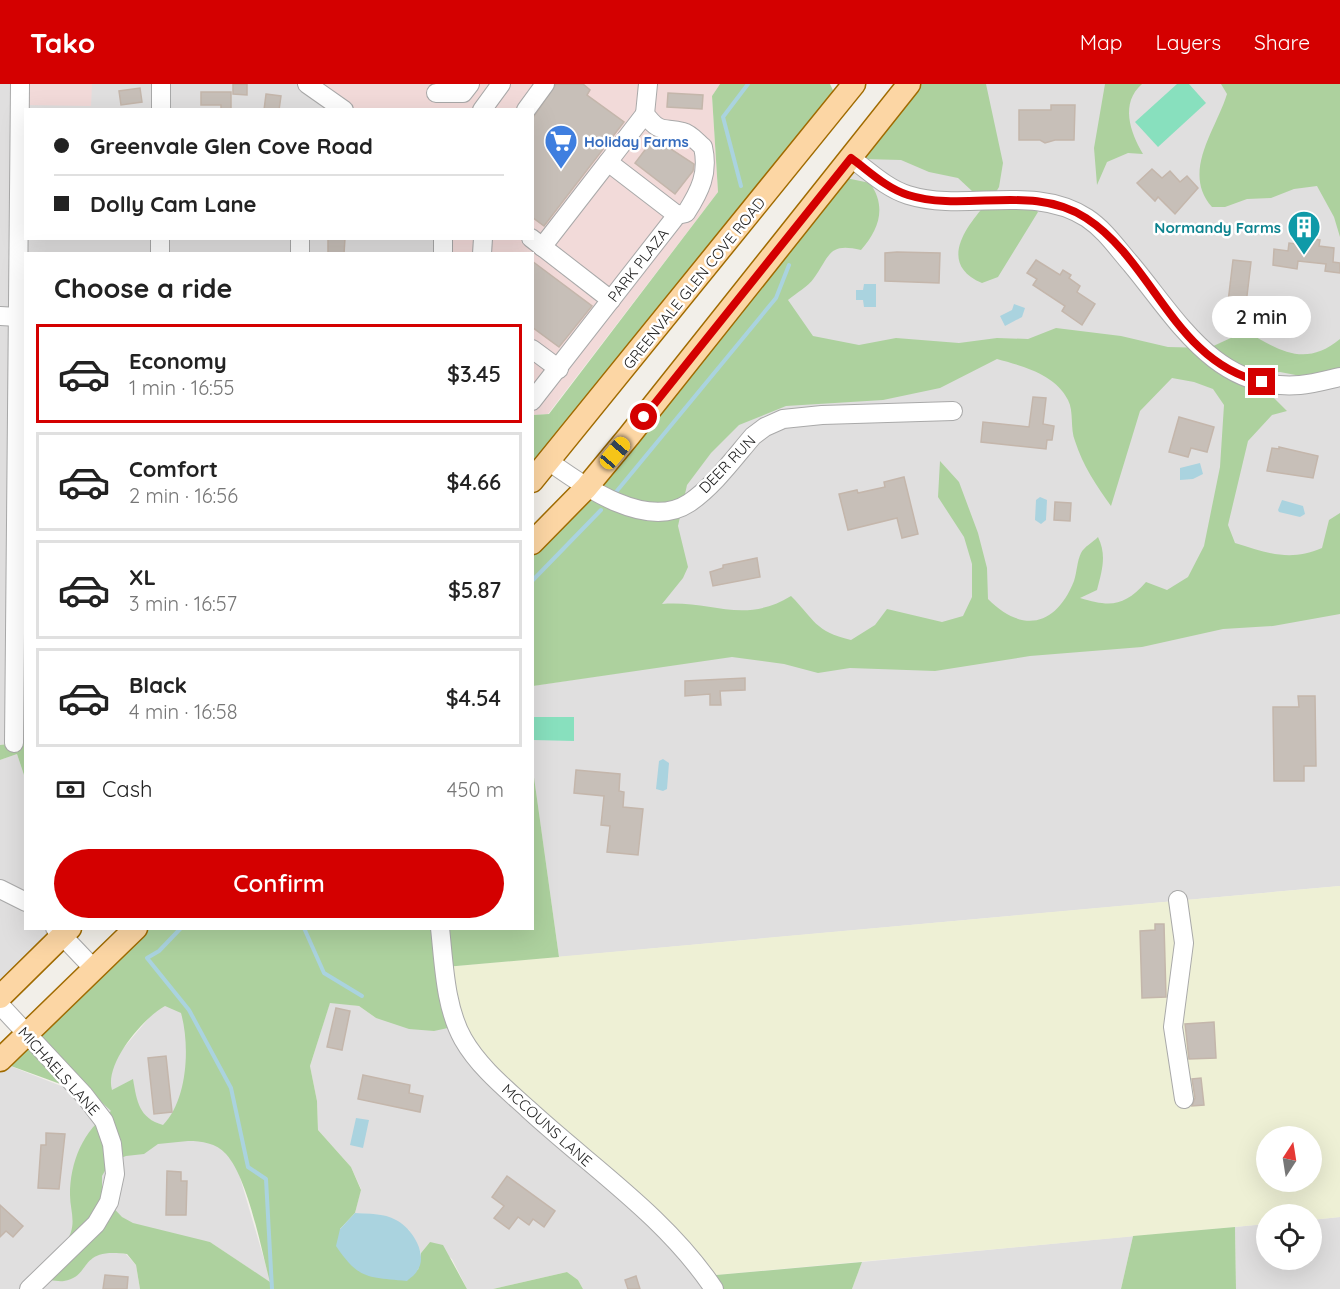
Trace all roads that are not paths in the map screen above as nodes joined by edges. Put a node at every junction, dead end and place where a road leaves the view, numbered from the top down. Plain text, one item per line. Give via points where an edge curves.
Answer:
1 (20, 84) edge
2 (161, 84) edge
3 (307, 84) edge
4 (470, 84) edge
5 (501, 84) edge
6 (545, 84) edge
7 (648, 84) edge
8 (854, 84) edge
9 (909, 84) edge
10 (437, 95) edge
11 (161, 108) edge
12 (341, 108) edge
13 (483, 108) edge
14 (527, 108) edge
15 (645, 114) junction
16 (851, 158) junction
17 (608, 162) junction
18 (677, 214) junction
19 (537, 243) edge
20 (611, 300) junction
21 (9, 316) edge
22 (534, 350) edge
23 (559, 369) junction
24 (1340, 377) edge
25 (534, 399) edge
26 (953, 411) dead end
27 (21, 456) edge
28 (550, 462) junction
29 (534, 480) edge
30 (586, 488) junction
31 (534, 541) edge
32 (8, 597) edge
33 (13, 743) edge
34 (0, 889) edge
35 (1178, 900) dead end
36 (24, 901) edge
37 (134, 930) edge
38 (440, 930) edge
39 (62, 931) edge
40 (94, 969) junction
41 (0, 997) edge
42 (0, 1005) edge
43 (27, 1034) junction
44 (0, 1060) edge
45 (1184, 1099) dead end
46 (29, 1289) edge
47 (714, 1289) edge

1 - 21 street
2 - 11 street
3 - 12 street
4 - 10 street via 463,93
5 - 13 street
6 - 14 street
7 - 15 street
8 - 28 main road, GREENVALE GLEN COVE ROAD
9 - 16 main road
15 - 17 street
15 - 18 street, PARK PLAZA via 660,130 684,132 703,147 702,189 686,213
16 - 24 street via 891,188 908,195 948,200 1026,200 1069,209 1100,228 1189,338 1224,368 1275,385 1300,385
16 - 30 main road
17 - 18 street
17 - 19 street
18 - 20 street, PARK PLAZA
19 - 20 street
20 - 23 street, PARK PLAZA
21 - 27 street
22 - 23 street
23 - 25 street, PARK PLAZA
26 - 30 street, DEER RUN via 783,419 753,436 690,502 668,511 620,504
27 - 32 street
28 - 29 main road, GREENVALE GLEN COVE ROAD
28 - 30 street, DEER RUN
30 - 31 main road
32 - 33 street
34 - 36 street
35 - 45 street via 1184,943 1173,1027
37 - 40 main road
38 - 47 street, MCCOUNS LANE via 449,998 457,1026 477,1059 668,1232 695,1260
39 - 40 street
39 - 41 main road
40 - 43 main road
42 - 43 street, MICHAELS LANE
43 - 44 main road
43 - 46 street, MICHAELS LANE via 104,1121 112,1144 115,1174 109,1202 96,1224

